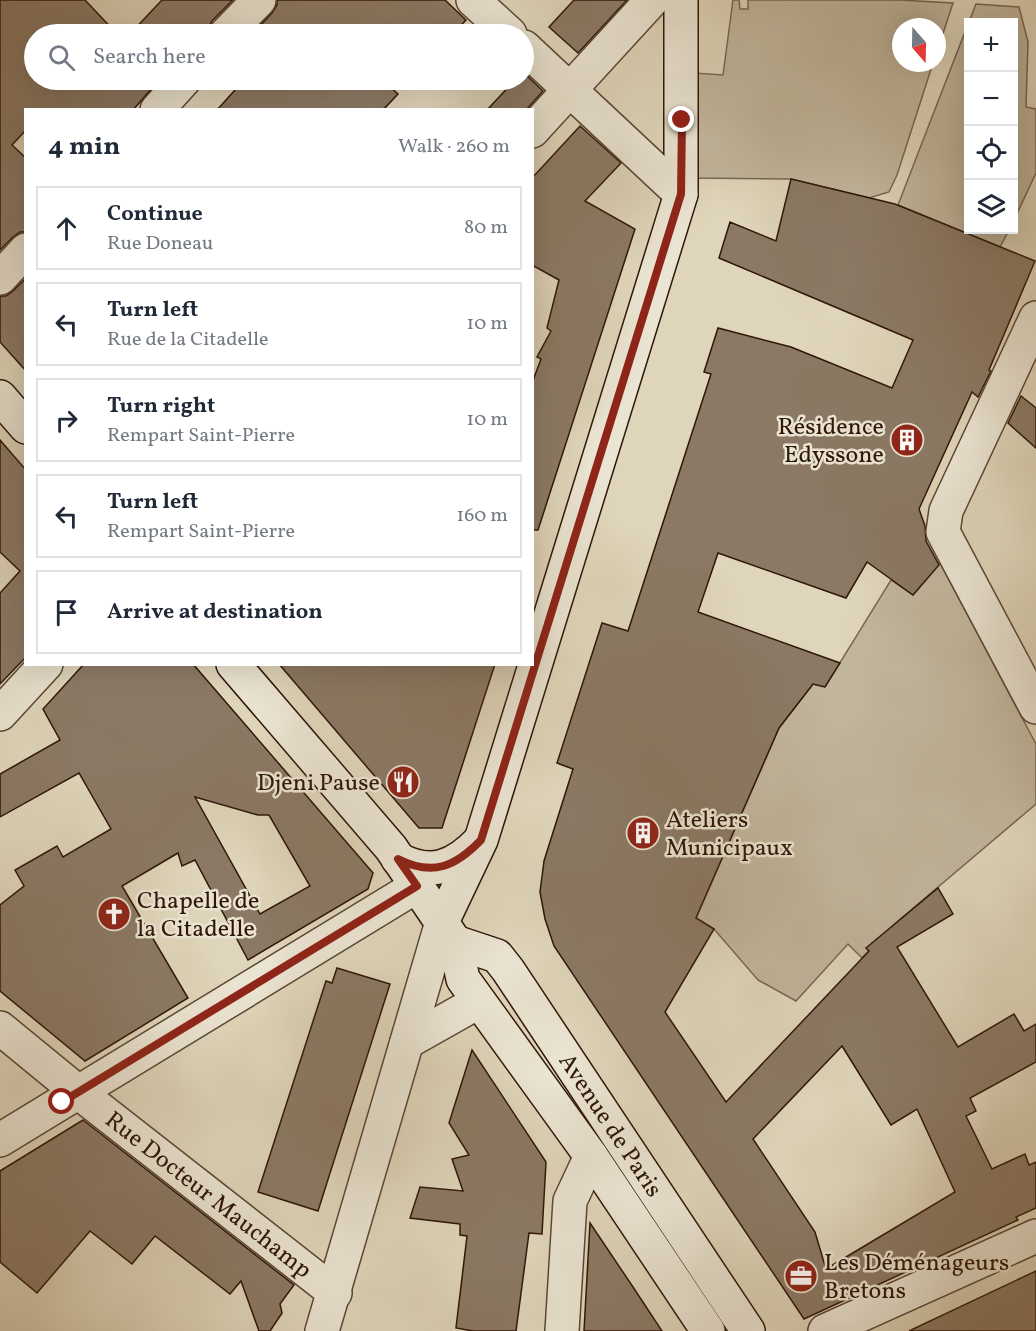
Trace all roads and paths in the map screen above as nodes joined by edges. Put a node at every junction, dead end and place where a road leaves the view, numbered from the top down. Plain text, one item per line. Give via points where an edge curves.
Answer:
1 (259, 0) edge
2 (473, 0) edge
3 (652, 0) edge
4 (681, 0) edge
5 (236, 24) edge
6 (499, 24) edge
7 (534, 57) edge
8 (175, 90) edge
9 (569, 90) junction
10 (158, 108) edge
11 (534, 128) edge
12 (681, 194) junction
13 (24, 252) edge
14 (0, 278) edge
15 (1036, 318) edge
16 (0, 397) edge
17 (24, 424) edge
18 (44, 666) edge
19 (235, 666) edge
20 (1036, 708) edge
21 (0, 714) edge
22 (481, 840) junction
23 (398, 859) junction
24 (417, 886) junction
25 (448, 932) junction
26 (478, 1002) junction
27 (0, 1028) edge
28 (408, 1042) junction
29 (78, 1092) junction
30 (0, 1140) edge
31 (591, 1156) junction
32 (1036, 1236) edge
33 (334, 1293) junction
34 (322, 1331) edge
35 (562, 1331) edge
36 (708, 1331) edge
37 (748, 1331) edge
38 (825, 1331) edge

1 - 5 street
2 - 6 street
3 - 9 street
4 - 12 street
7 - 9 street
8 - 10 street
9 - 11 street
9 - 12 street
12 - 22 street
13 - 14 street
15 - 20 street via 946,512 943,532
16 - 17 street
18 - 21 street
19 - 23 street
22 - 23 street via 452,864 436,868 422,868
22 - 25 street
23 - 24 street
24 - 25 street
24 - 29 street
25 - 26 street, Avenue de Paris via 463,979
25 - 28 street
25 - 37 street, Avenue de Paris via 497,956 508,970
26 - 28 street
26 - 31 street, Avenue de Paris
27 - 29 street, Rue Docteur Mauchamp
28 - 33 street
29 - 30 street
29 - 33 street, Rue Docteur Mauchamp
31 - 35 street via 570,1201
31 - 36 street, Avenue de Paris
32 - 38 street
33 - 34 street

